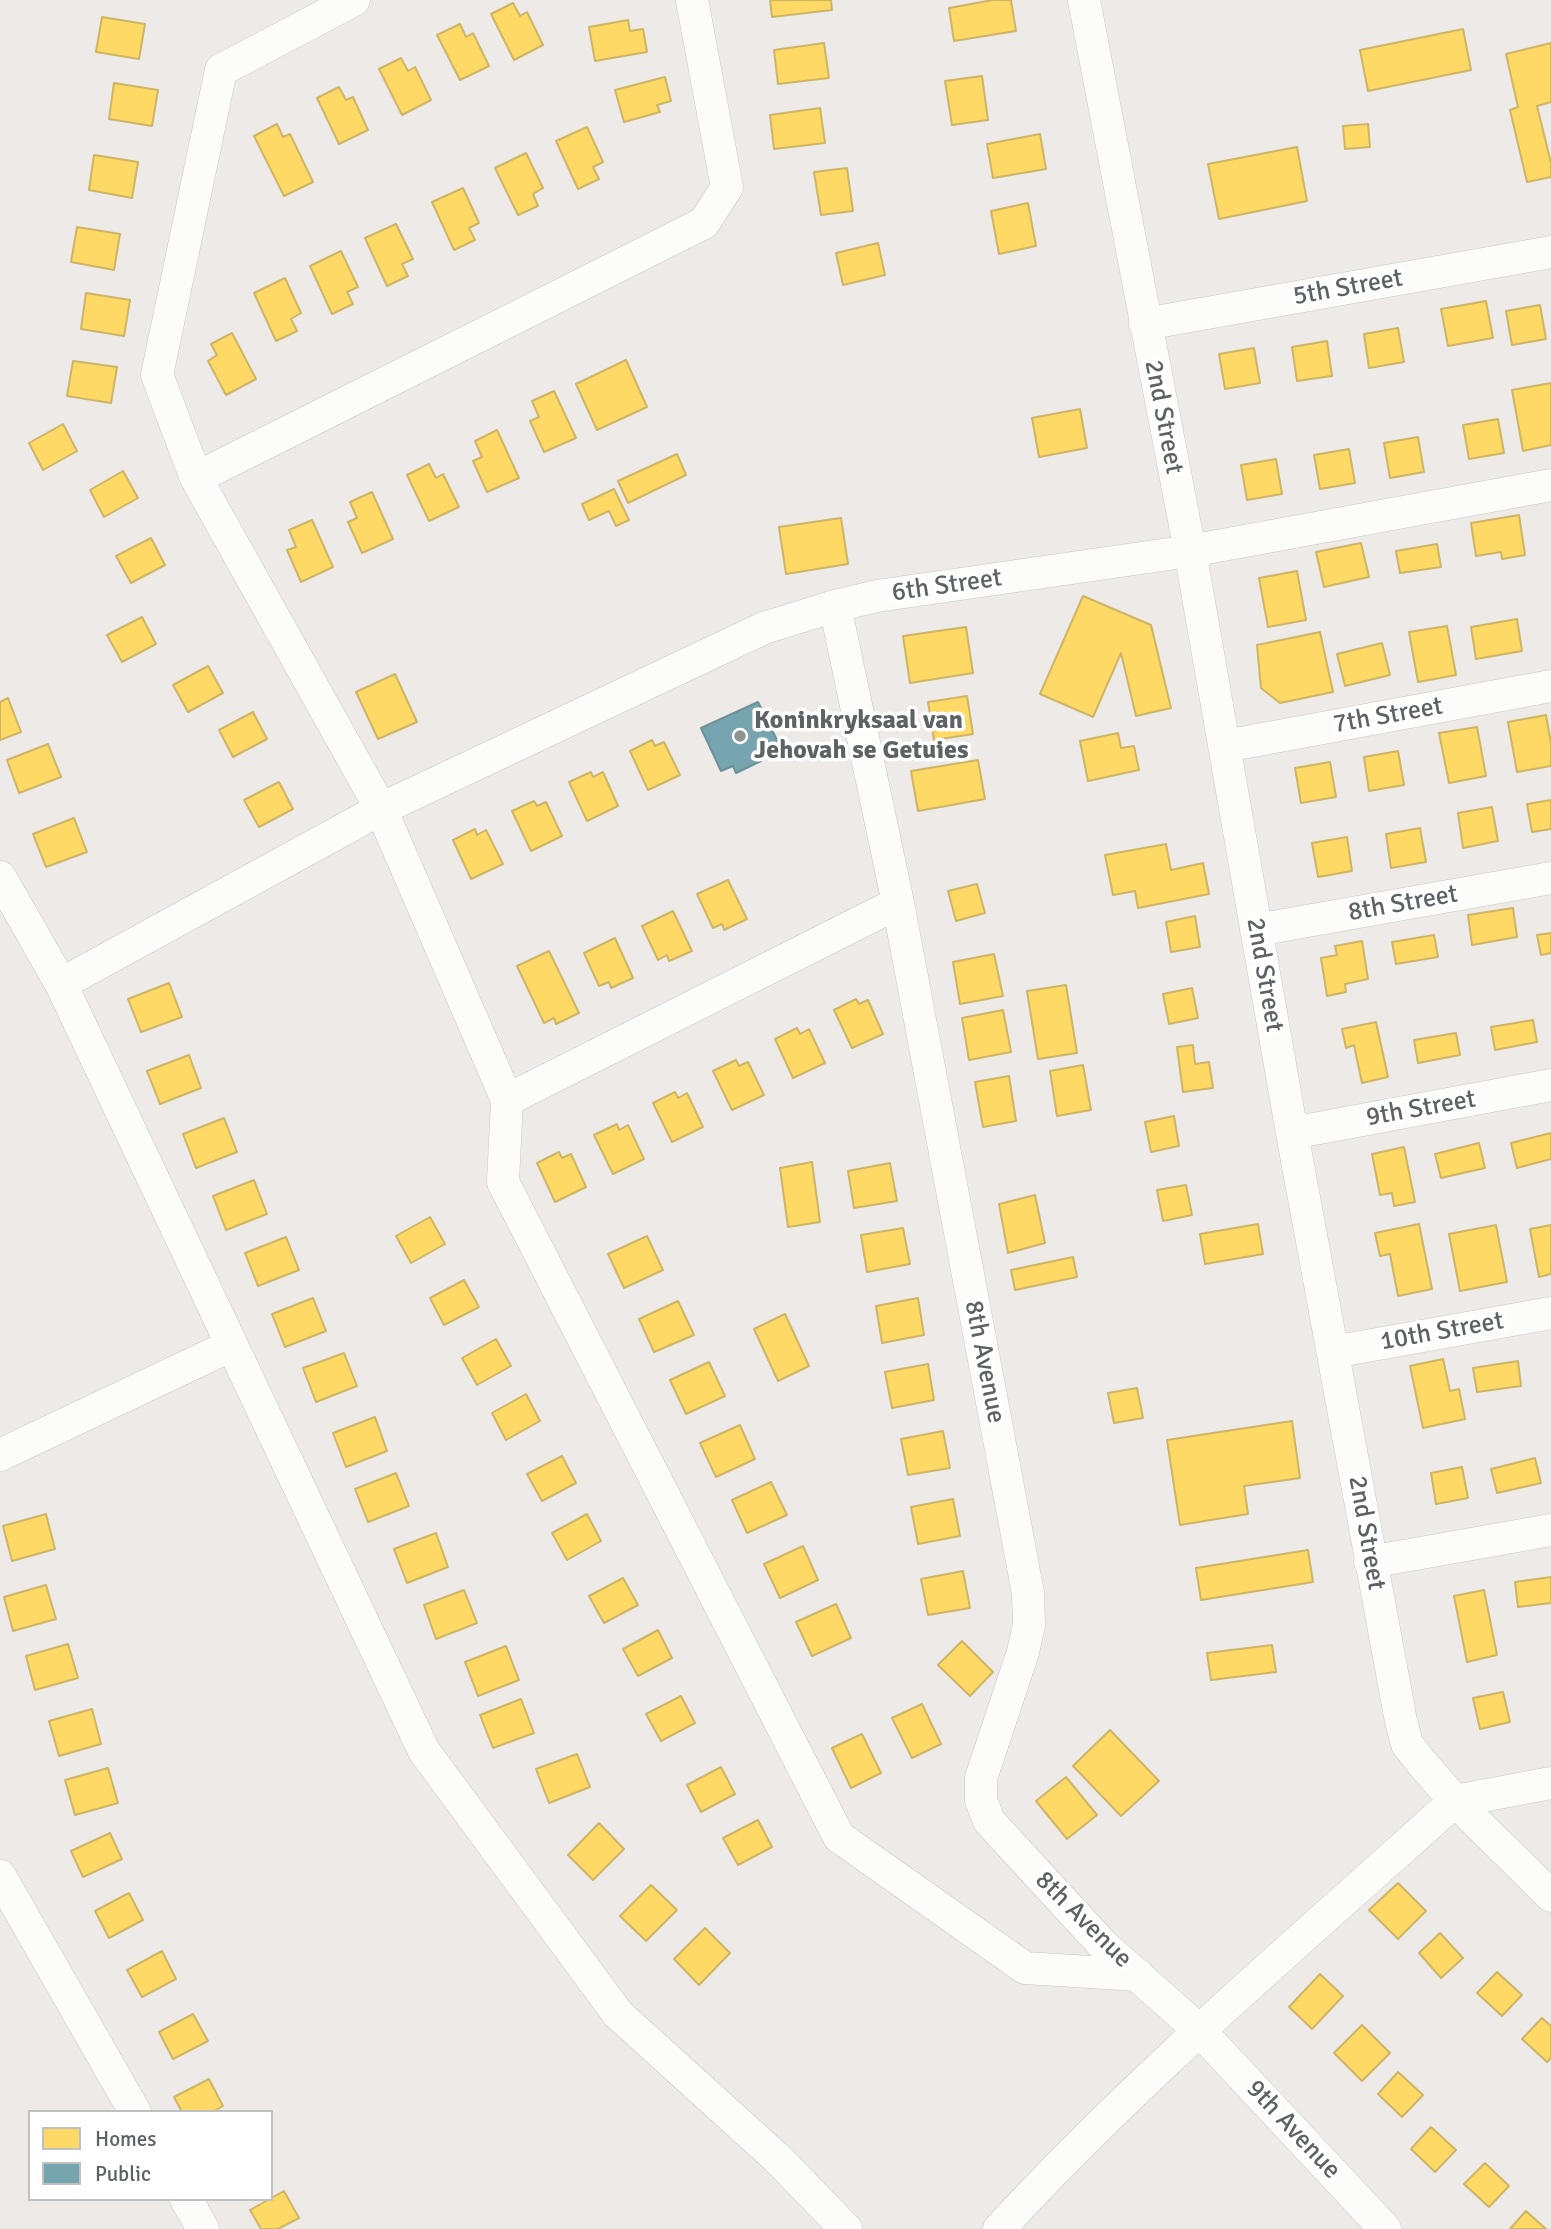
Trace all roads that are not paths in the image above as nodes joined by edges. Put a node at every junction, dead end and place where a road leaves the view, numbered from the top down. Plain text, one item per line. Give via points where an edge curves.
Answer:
1 (354, 0) edge
2 (692, 0) edge
3 (1083, 0) edge
4 (1551, 251) edge
5 (1145, 324) junction
6 (196, 478) junction
7 (1551, 485) edge
8 (1190, 551) junction
9 (835, 606) junction
10 (1551, 686) edge
11 (1225, 746) junction
12 (381, 809) junction
13 (0, 877) edge
14 (1551, 878) edge
15 (898, 903) junction
16 (1256, 930) junction
17 (61, 984) junction
18 (1551, 1085) edge
19 (507, 1100) junction
20 (1292, 1133) junction
21 (1551, 1313) edge
22 (232, 1345) junction
23 (1333, 1352) junction
24 (0, 1455) edge
25 (1551, 1530) edge
26 (1370, 1562) junction
27 (1551, 1783) edge
28 (1455, 1801) junction
29 (0, 1876) edge
30 (1551, 1896) edge
31 (1138, 1975) junction
32 (1200, 2031) junction
33 (134, 2110) edge
34 (187, 2201) edge
35 (203, 2229) edge
36 (846, 2229) edge
37 (999, 2229) edge
38 (1385, 2229) edge

1 - 6 street via 221,70 157,375
2 - 6 street via 727,187 704,223
3 - 5 street, 2nd Street
4 - 5 street, 5th Street
5 - 8 street, 2nd Street
6 - 12 street
7 - 8 street, 6th Street
8 - 9 street, 6th Street
8 - 11 street, 2nd Street
9 - 12 street, 6th Street via 764,628
9 - 15 street, 8th Avenue
10 - 11 street, 7th Street
11 - 16 street, 2nd Street
12 - 17 street, 6th Street
12 - 19 street
13 - 17 street
14 - 16 street, 8th Street
15 - 19 street
15 - 31 street, 8th Avenue via 1028,1593 1029,1625 1023,1652 981,1778 981,1800 989,1821 1104,1946
16 - 20 street, 2nd Street
17 - 22 street
18 - 20 street, 9th Street
19 - 31 street via 503,1182 839,1837 1025,1968
20 - 23 street, 2nd Street
21 - 23 street, 10th Street
22 - 24 street
22 - 36 street via 425,1751 618,2014 778,2159
23 - 26 street, 2nd Street
25 - 26 street
26 - 28 street, 2nd Street via 1407,1744
27 - 28 street
28 - 30 street, 2nd Street
28 - 32 street
29 - 33 street
31 - 32 street, 8th Avenue
32 - 37 street via 1049,2174
32 - 38 street, 9th Avenue
34 - 35 street

